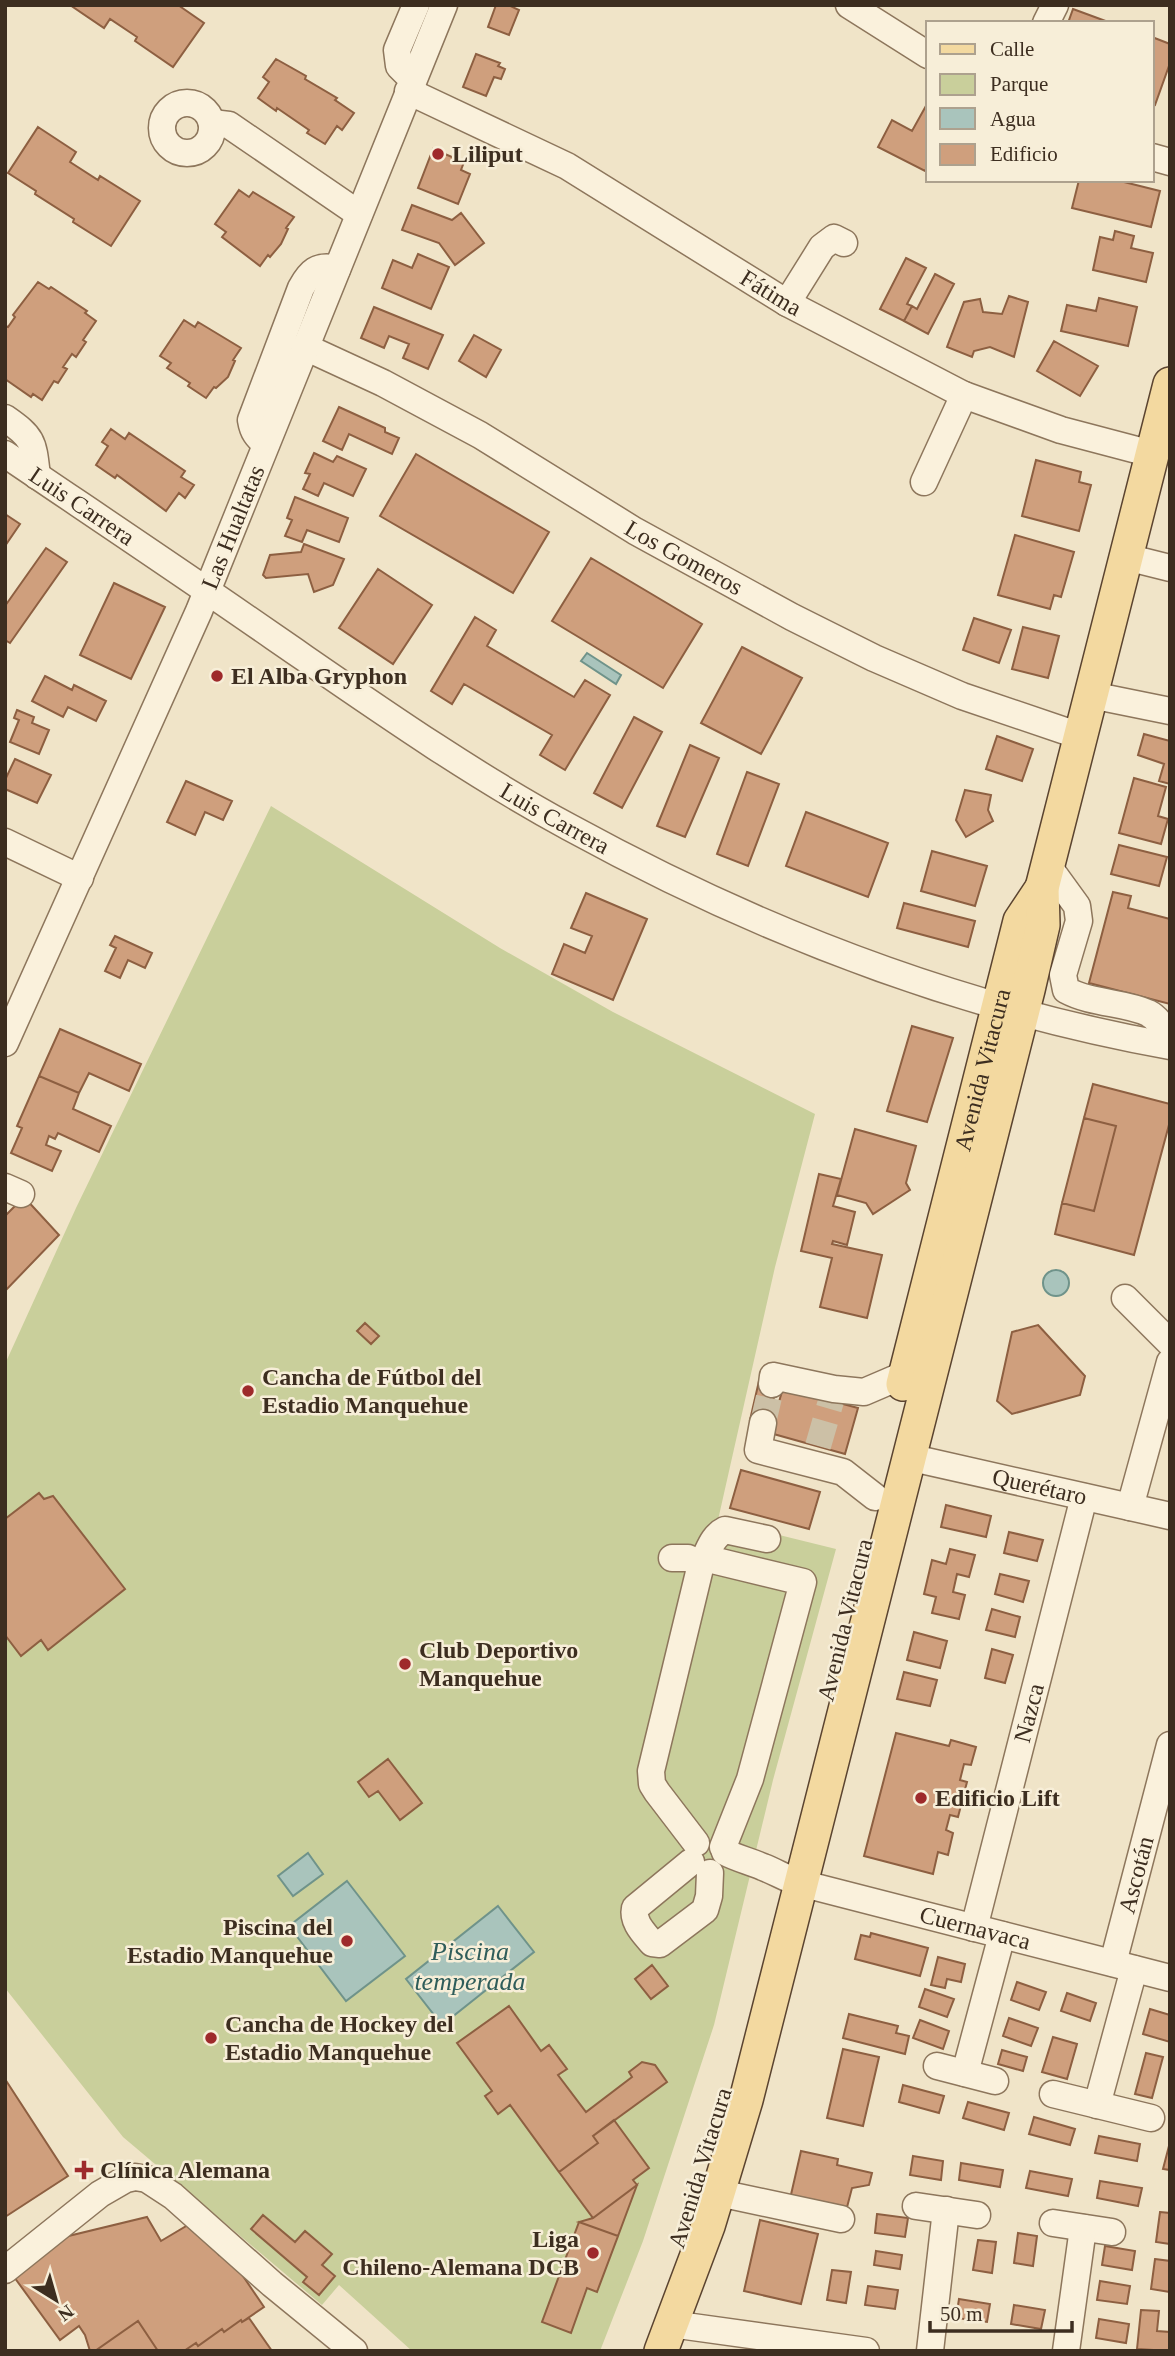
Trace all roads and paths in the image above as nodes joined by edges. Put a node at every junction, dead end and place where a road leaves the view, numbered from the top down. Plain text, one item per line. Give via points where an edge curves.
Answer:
1 (416, 5) edge
2 (443, 5) edge
3 (849, 5) edge
4 (1055, 5) edge
5 (1047, 21) edge
6 (926, 54) edge
7 (411, 85) junction
8 (212, 123) dead end
9 (359, 214) junction
10 (844, 243) dead end
11 (337, 269) junction
12 (788, 303) junction
13 (305, 348) junction
14 (1169, 392) edge
15 (964, 395) junction
16 (5, 418) edge
17 (267, 443) junction
18 (5, 454) edge
19 (1152, 454) junction
20 (37, 476) junction
21 (924, 482) dead end
22 (1126, 557) junction
23 (1170, 568) edge
24 (207, 591) junction
25 (1091, 695) junction
26 (1170, 711) edge
27 (1080, 736) junction
28 (5, 842) edge
29 (1045, 877) junction
30 (80, 878) junction
31 (1010, 1010) junction
32 (1170, 1038) edge
33 (5, 1043) edge
34 (1170, 1046) edge
35 (1125, 1298) dead end
36 (1170, 1343) edge
37 (1170, 1363) edge
38 (906, 1374) junction
39 (772, 1384) dead end
40 (763, 1423) tunnel mouth
41 (908, 1457) junction
42 (875, 1497) junction
43 (1084, 1497) junction
44 (1130, 1507) junction
45 (1170, 1516) edge
46 (767, 1539) dead end
47 (672, 1558) dead end
48 (703, 1561) junction
49 (754, 1719) dead end
50 (1170, 1745) edge
51 (743, 1799) junction
52 (711, 1857) junction
53 (790, 1880) junction
54 (974, 1928) junction
55 (1002, 1935) junction
56 (1124, 1966) junction
57 (1170, 1978) edge
58 (937, 2066) dead end
59 (965, 2073) junction
60 (995, 2081) dead end
61 (1053, 2094) dead end
62 (1097, 2105) junction
63 (1151, 2118) dead end
64 (719, 2193) junction
65 (916, 2206) dead end
66 (946, 2210) junction
67 (977, 2214) dead end
68 (841, 2219) dead end
69 (1053, 2223) dead end
70 (1083, 2228) junction
71 (1112, 2232) dead end
72 (5, 2270) edge
73 (666, 2337) edge
74 (354, 2351) edge
75 (637, 2351) edge
76 (862, 2351) edge
77 (930, 2351) edge
78 (1066, 2351) edge

1 - 7 street via 397,50 399,65
2 - 7 street, Las Hualtatas
3 - 6 street
4 - 5 street
7 - 9 street, Las Hualtatas
7 - 12 street, Fátima via 567,166
8 - 9 street via 229,125
9 - 11 street, Las Hualtatas
10 - 12 street via 834,238 822,247
11 - 13 street, Las Hualtatas
11 - 17 street via 316,268 301,288 251,420 252,429
12 - 15 street, Fátima
13 - 17 street, Las Hualtatas
13 - 27 street, Los Gomeros via 480,435 635,531 792,618 962,696
14 - 19 main road, Avenida Vitacura
15 - 19 street, Fátima via 1061,430
15 - 21 street
16 - 20 street via 32,441
17 - 24 street, Las Hualtatas
18 - 20 street, Luis Carrera
19 - 22 main road, Avenida Vitacura
20 - 24 street, Luis Carrera
22 - 23 street
22 - 25 main road, Avenida Vitacura
24 - 30 street, Las Hualtatas
24 - 31 street, Luis Carrera via 435,746 634,862 804,940
25 - 26 street
25 - 27 main road, Avenida Vitacura
27 - 29 main road, Avenida Vitacura
28 - 30 street
29 - 31 main road, Avenida Vitacura via 1043,925
29 - 32 street via 1077,906 1079,921 1063,975 1066,990 1148,1013
30 - 33 street, Las Hualtatas
31 - 34 street, Luis Carrera
31 - 38 main road, Avenida Vitacura
31 - 41 main road, Avenida Vitacura
35 - 36 street
37 - 44 street
38 - 39 street via 864,1392 833,1395 773,1376
38 - 42 main road, Avenida Vitacura
40 - 42 street via 758,1450 816,1455
41 - 43 street, Querétaro
41 - 53 main road, Avenida Vitacura
42 - 53 main road, Avenida Vitacura
43 - 44 street, Querétaro
43 - 54 street, Nazca
44 - 45 street, Querétaro
46 - 48 street via 725,1530 715,1538
47 - 48 street
48 - 51 street via 718,1560 803,1581
48 - 52 street via 650,1776 657,1792
49 - 51 street via 744,1765
50 - 56 street, Ascotán
51 - 52 street
52 - 53 street, Cuernavaca via 762,1877
53 - 54 street, Cuernavaca
53 - 64 main road, Avenida Vitacura via 746,2100
53 - 75 main road, Avenida Vitacura via 698,2183
54 - 55 street, Cuernavaca
55 - 56 street, Cuernavaca
55 - 59 street
56 - 57 street, Cuernavaca
56 - 62 street, Ascotán
58 - 59 street
59 - 60 street
61 - 62 street
62 - 63 street
64 - 68 street
64 - 73 main road, Avenida Vitacura
65 - 66 street
66 - 67 street
66 - 77 street
69 - 70 street
70 - 71 street
70 - 78 street
72 - 74 street via 100,2194 125,2179 148,2179
73 - 76 street

